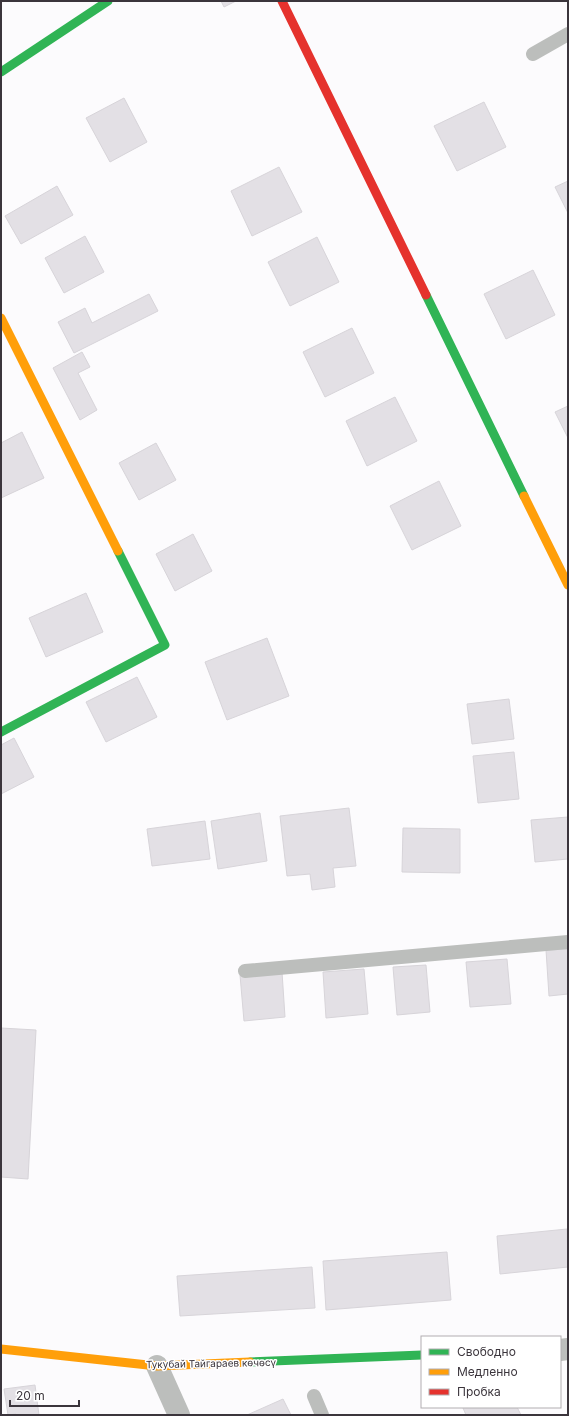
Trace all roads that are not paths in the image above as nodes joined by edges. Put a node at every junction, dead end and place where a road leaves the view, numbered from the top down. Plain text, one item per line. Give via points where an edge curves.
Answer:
1 (108, 1) edge
2 (282, 1) edge
3 (568, 34) edge
4 (533, 54) dead end
5 (1, 72) edge
6 (1, 318) edge
7 (568, 585) edge
8 (1, 732) edge
9 (568, 942) edge
10 (245, 971) dead end
11 (1, 1349) edge
12 (421, 1355) edge
13 (157, 1366) junction
14 (314, 1396) dead end
15 (180, 1415) edge
16 (322, 1415) edge

1 - 5 main road
2 - 7 main road
3 - 4 lane
6 - 8 main road via 165,645
9 - 10 lane
11 - 13 main road, Тукубай Тайгараев көчөсү
12 - 13 main road, Тукубай Тайгараев көчөсү
13 - 15 street
14 - 16 lane

